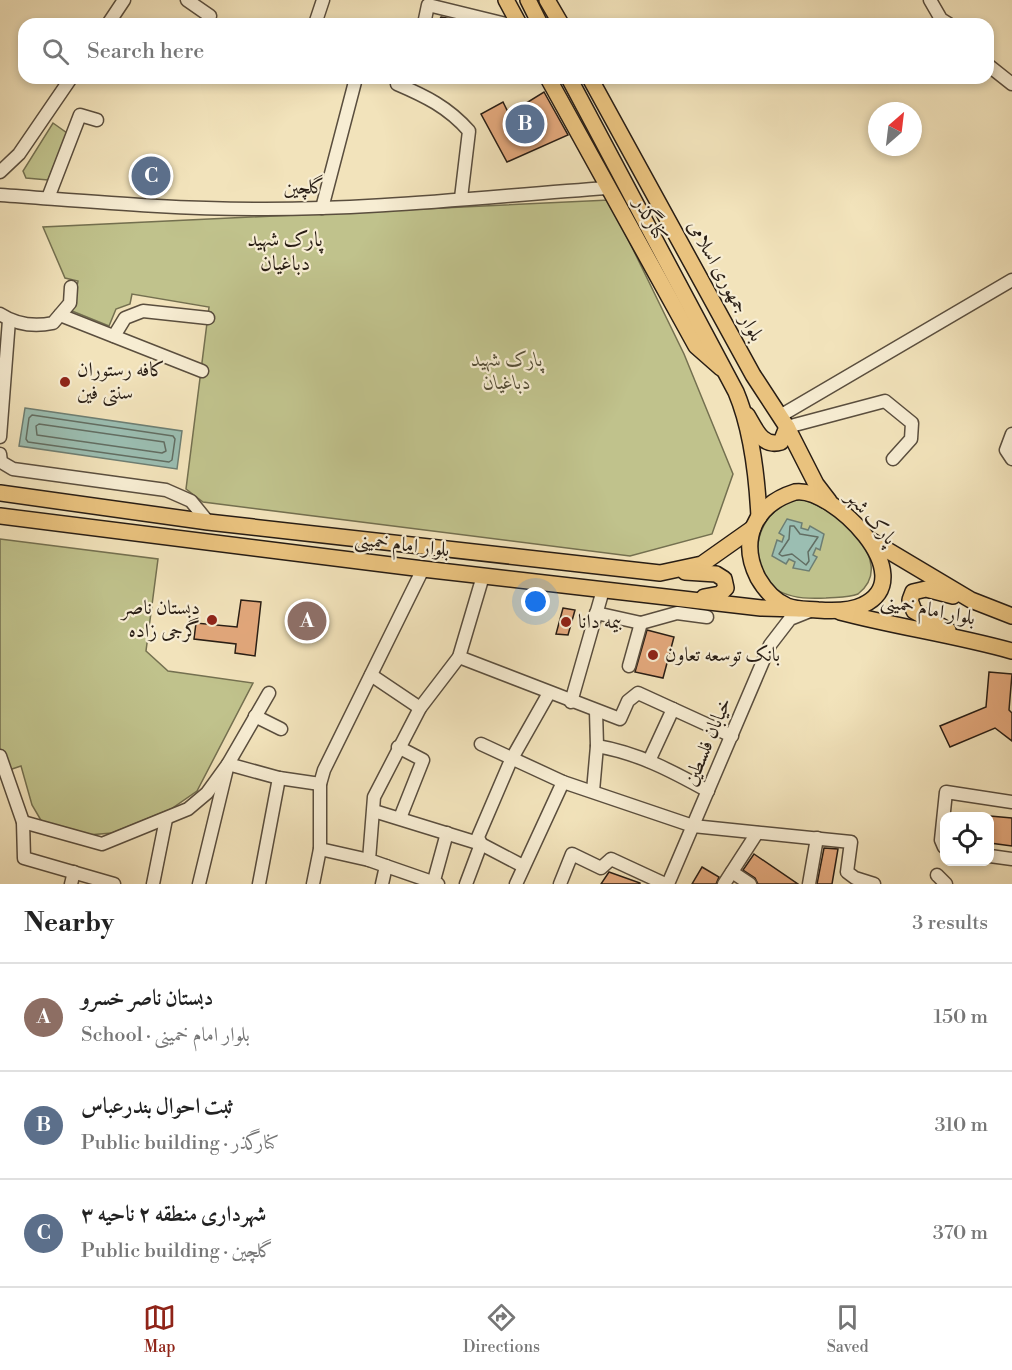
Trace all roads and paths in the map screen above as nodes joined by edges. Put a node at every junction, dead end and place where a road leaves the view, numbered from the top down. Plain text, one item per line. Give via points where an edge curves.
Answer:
1 (124, 0) edge
2 (187, 0) edge
3 (323, 0) edge
4 (506, 0) edge
5 (528, 0) edge
6 (548, 0) edge
7 (930, 0) edge
8 (428, 2) edge
9 (210, 16) dead end
10 (112, 18) edge
11 (317, 18) edge
12 (425, 18) edge
13 (485, 18) edge
14 (516, 18) edge
15 (537, 18) edge
16 (558, 18) edge
17 (939, 18) edge
18 (994, 70) edge
19 (67, 84) edge
20 (354, 84) edge
21 (396, 84) dead end
22 (551, 84) edge
23 (572, 84) edge
24 (593, 84) edge
25 (1012, 84) edge
26 (97, 120) dead end
27 (0, 171) edge
28 (608, 188) junction
29 (0, 195) edge
30 (48, 198) junction
31 (461, 198) junction
32 (322, 208) junction
33 (1012, 280) edge
34 (71, 287) dead end
35 (60, 315) junction
36 (4, 317) edge
37 (208, 318) dead end
38 (114, 336) junction
39 (201, 371) dead end
40 (727, 373) junction
41 (742, 407) junction
42 (783, 421) junction
43 (1012, 434) edge
44 (0, 437) edge
45 (0, 454) edge
46 (893, 459) dead end
47 (1012, 459) edge
48 (0, 493) edge
49 (829, 501) junction
50 (0, 516) edge
51 (207, 522) junction
52 (756, 523) junction
53 (865, 537) junction
54 (423, 569) junction
55 (680, 571) junction
56 (483, 576) junction
57 (603, 590) junction
58 (695, 600) junction
59 (971, 600) junction
60 (835, 610) junction
61 (596, 614) junction
62 (794, 614) junction
63 (1012, 616) edge
64 (707, 617) dead end
65 (641, 623) junction
66 (961, 636) junction
67 (1012, 651) edge
68 (459, 657) junction
69 (628, 666) dead end
70 (371, 675) junction
71 (269, 693) dead end
72 (549, 693) junction
73 (571, 702) junction
74 (420, 708) junction
75 (673, 709) junction
76 (596, 711) junction
77 (255, 716) junction
78 (281, 729) dead end
79 (732, 736) junction
80 (481, 744) dead end
81 (597, 746) junction
82 (398, 747) junction
83 (0, 756) edge
84 (511, 760) junction
85 (649, 761) junction
86 (228, 764) junction
87 (279, 778) junction
88 (563, 782) junction
89 (320, 784) junction
90 (593, 791) junction
91 (708, 791) junction
92 (1012, 802) edge
93 (374, 812) junction
94 (943, 812) edge
95 (400, 818) junction
96 (166, 819) junction
97 (23, 822) junction
98 (693, 826) junction
99 (447, 833) junction
100 (757, 833) junction
101 (818, 838) junction
102 (481, 844) junction
103 (320, 849) junction
104 (994, 857) edge
105 (1012, 859) edge
106 (369, 860) junction
107 (386, 866) junction
108 (523, 866) junction
109 (732, 872) junction
110 (72, 878) edge
111 (435, 883) edge
112 (114, 884) edge
113 (153, 884) edge
114 (199, 884) edge
115 (259, 884) edge
116 (314, 884) edge
117 (382, 884) edge
118 (466, 884) edge
119 (516, 884) edge
120 (560, 884) edge
121 (667, 884) edge
122 (724, 884) edge
123 (750, 884) edge
124 (809, 884) edge
125 (874, 884) edge

1 - 10 street
2 - 9 street
3 - 11 street
4 - 14 main road
5 - 15 main road
6 - 16 main road
7 - 17 street
8 - 12 street
8 - 13 street
18 - 25 street
19 - 27 street via 19,153
20 - 32 street
21 - 31 street via 432,99 454,114 469,131
22 - 28 main road, کنارگذر
23 - 40 main road, بلوار جمهوری اسلامی
24 - 42 main road, بلوار جمهوری اسلامی via 753,375
26 - 30 street via 80,115
28 - 31 street, گلچین
28 - 40 main road, کنارگذر via 696,346
29 - 30 street, گلچین
30 - 32 street, گلچین via 189,208
31 - 32 street, گلچین
33 - 42 street
34 - 35 street via 70,303
35 - 36 street via 53,323 34,327
35 - 38 street
36 - 44 street
37 - 38 street via 143,311 125,318
38 - 39 street
40 - 41 main road, بلوار جمهوری اسلامی
41 - 42 main road via 765,442 781,442
41 - 52 main road, بلوار جمهوری اسلامی via 757,487
42 - 46 street via 885,401 912,423 911,439
42 - 49 main road, بلوار جمهوری اسلامی
43 - 47 street via 1006,450
45 - 51 street via 1,462 13,469 166,490 191,501
48 - 51 main road, بلوار امام خمینی
49 - 52 main road, پارک شهر via 809,492 795,492 771,503
49 - 53 main road, پارک شهر
50 - 54 main road, بلوار امام خمینی
51 - 55 main road, بلوار امام خمینی via 622,571
52 - 55 main road, بلوار امام خمینی via 717,556
52 - 62 main road, پارک شهر via 748,554 761,584
53 - 59 main road, بلوار امام خمینی
53 - 60 main road, پارک شهر via 884,567 882,582 865,605
54 - 56 main road, بلوار امام خمینی
54 - 70 street
55 - 58 main road via 716,574 724,579 723,592
56 - 57 main road, بلوار امام خمینی
56 - 68 street
57 - 58 main road, بلوار امام خمینی
57 - 61 street
58 - 62 main road, بلوار امام خمینی
59 - 63 main road, بلوار امام خمینی
59 - 66 main road via 919,589 910,600 914,611
60 - 62 main road, پارک شهر
60 - 66 main road, بلوار امام خمینی via 893,626
61 - 65 street
61 - 73 street
62 - 79 street, خیابان فلسطین via 770,645
64 - 65 street via 677,613
65 - 69 street
66 - 67 main road, بلوار امام خمینی
68 - 72 street
68 - 74 street
70 - 74 street
70 - 89 street
71 - 77 street
72 - 73 street
72 - 84 street
73 - 76 street
74 - 82 street
75 - 76 street via 638,693 628,701 620,719
75 - 79 street
75 - 85 street
76 - 81 street
77 - 78 street
77 - 86 street
79 - 91 street, خیابان فلسطین
80 - 84 street
81 - 85 street
81 - 90 street
82 - 93 street via 374,797
82 - 95 street via 423,760
83 - 97 street
84 - 88 street
84 - 102 street via 478,837
85 - 91 street
86 - 87 street
86 - 96 street via 207,793
86 - 114 street
87 - 89 street
87 - 115 street
88 - 90 street
88 - 108 street
89 - 103 street
90 - 98 street
91 - 98 street, خیابان فلسطین
92 - 94 street via 945,792
93 - 95 street
93 - 106 street
95 - 99 street
96 - 97 street via 102,844
96 - 113 street
97 - 110 street via 24,858
98 - 100 street
98 - 121 street, خیابان فلسطین
99 - 102 street
99 - 111 street
100 - 101 street
100 - 109 street
101 - 124 street
101 - 125 street via 851,842 847,872
102 - 108 street
102 - 118 street
103 - 106 street
103 - 116 street
104 - 105 street
106 - 107 street
107 - 111 street
107 - 117 street
108 - 119 street
109 - 122 street
109 - 123 street
110 - 112 street
120 - 121 street via 572,854 601,868 611,859

